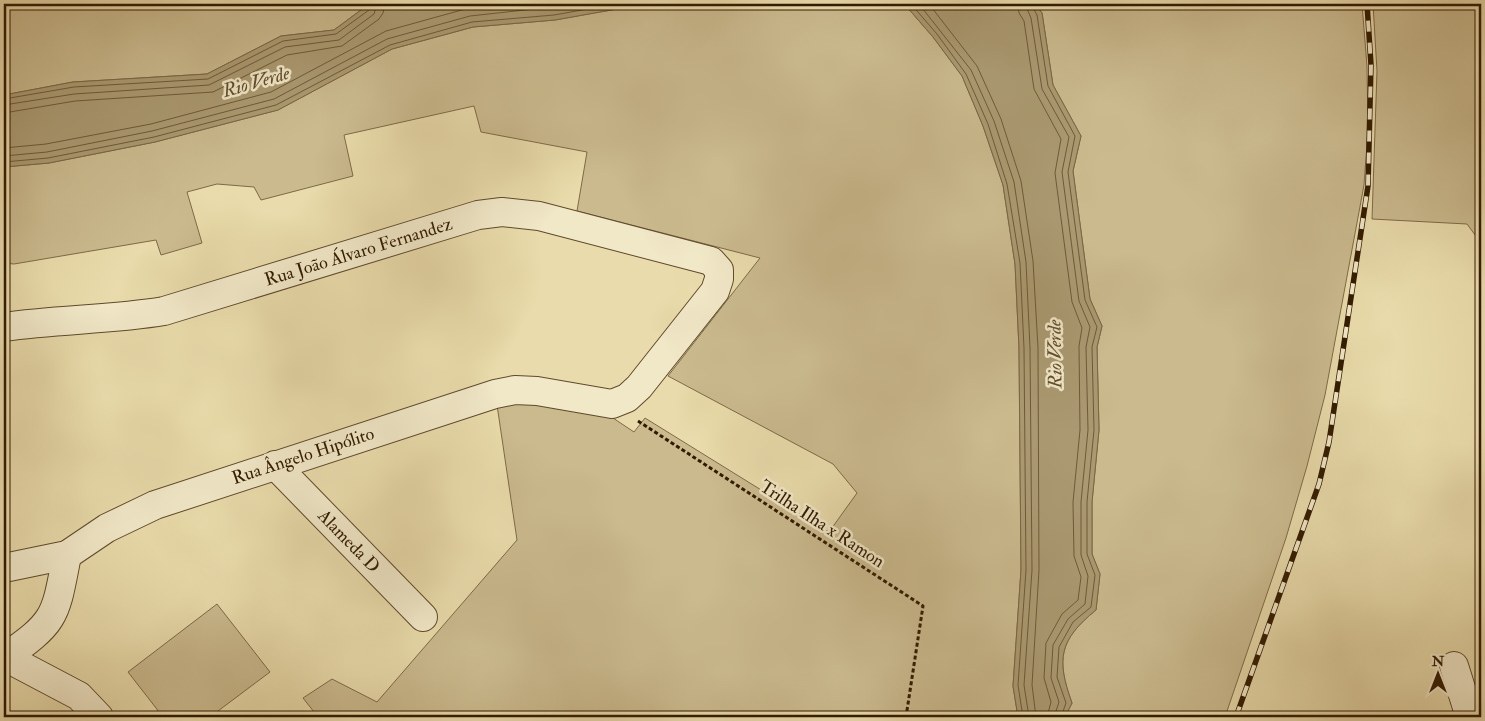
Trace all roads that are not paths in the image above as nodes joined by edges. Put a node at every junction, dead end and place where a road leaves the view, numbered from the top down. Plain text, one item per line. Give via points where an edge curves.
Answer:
1 (4, 327) edge
2 (612, 404) joint
3 (275, 465) junction
4 (67, 555) junction
5 (4, 568) edge
6 (423, 617) dead end
7 (4, 657) edge
8 (1454, 666) dead end
9 (99, 717) edge
10 (1470, 717) edge

1 - 2 street, Rua João Álvaro Fernandez via 164,311 478,215 502,212 539,216 711,261 719,270 715,291 639,387 627,398
2 - 3 street, Rua Ângelo Hipólito via 515,390
3 - 4 street, Rua Ângelo Hipólito via 155,505 107,528
3 - 6 street, Alameda D
4 - 5 street, Rua Ângelo Hipólito
4 - 7 street via 57,606 50,620 32,639
7 - 9 street via 78,696
8 - 10 street

